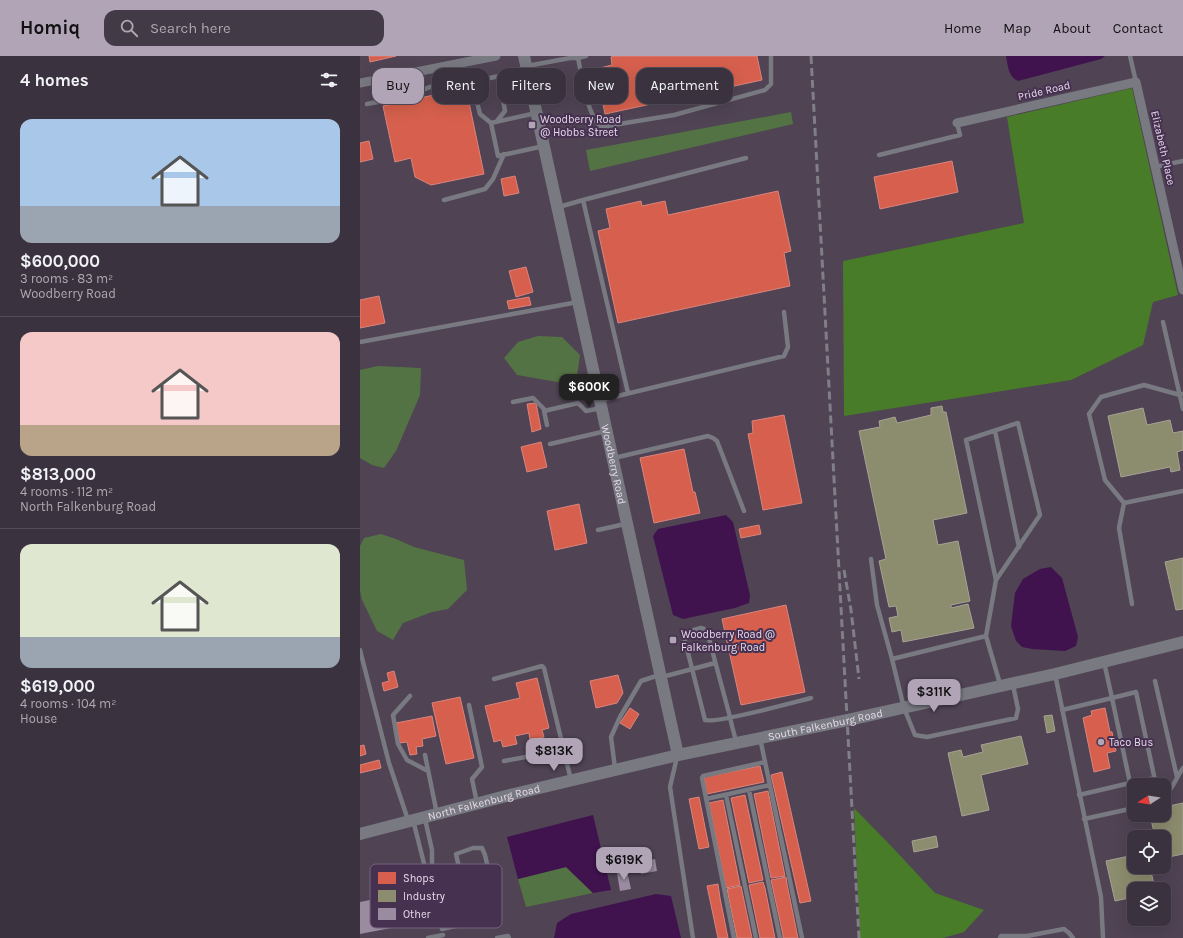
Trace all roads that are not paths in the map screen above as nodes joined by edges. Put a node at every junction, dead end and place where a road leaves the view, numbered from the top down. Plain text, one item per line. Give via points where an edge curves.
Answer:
1 (496, 56) edge
2 (586, 56) edge
3 (771, 56) edge
4 (1130, 56) edge
5 (578, 58) junction
6 (459, 60) edge
7 (525, 61) edge
8 (489, 78) edge
9 (1136, 82) junction
10 (360, 83) edge
11 (432, 85) edge
12 (367, 104) dead end
13 (478, 104) edge
14 (536, 113) junction
15 (497, 121) junction
16 (491, 123) junction
17 (957, 123) joint
18 (544, 146) junction
19 (504, 154) junction
20 (879, 155) dead end
21 (746, 158) dead end
22 (1183, 161) edge
23 (1155, 167) junction
24 (444, 200) dead end
25 (583, 200) junction
26 (557, 208) junction
27 (1183, 290) edge
28 (578, 302) junction
29 (784, 312) dead end
30 (1163, 322) dead end
31 (360, 342) edge
32 (628, 393) junction
33 (1181, 394) edge
34 (513, 402) dead end
35 (600, 404) junction
36 (1183, 409) edge
37 (546, 410) junction
38 (547, 425) dead end
39 (606, 431) junction
40 (995, 431) junction
41 (550, 444) dead end
42 (612, 458) junction
43 (1183, 491) edge
44 (1124, 503) junction
45 (744, 511) dead end
46 (627, 524) junction
47 (598, 530) dead end
48 (1019, 547) junction
49 (871, 559) dead end
50 (996, 580) junction
51 (1132, 604) dead end
52 (986, 636) junction
53 (1183, 642) edge
54 (360, 650) edge
55 (892, 660) junction
56 (1104, 662) junction
57 (716, 664) junction
58 (692, 670) junction
59 (1055, 674) junction
60 (660, 676) junction
61 (494, 679) dead end
62 (1155, 681) dead end
63 (1013, 683) junction
64 (1000, 686) junction
65 (410, 696) dead end
66 (811, 698) dead end
67 (1112, 698) junction
68 (469, 705) dead end
69 (904, 708) junction
70 (1062, 710) junction
71 (730, 717) junction
72 (760, 738) junction
73 (736, 743) junction
74 (564, 750) junction
75 (425, 755) dead end
76 (678, 755) junction
77 (504, 761) dead end
78 (765, 762) junction
79 (1183, 768) edge
80 (615, 770) junction
81 (428, 771) junction
82 (1177, 777) junction
83 (1129, 778) edge
84 (1155, 778) edge
85 (571, 780) junction
86 (1127, 784) edge
87 (770, 786) junction
88 (750, 790) junction
89 (1171, 790) edge
90 (726, 795) junction
91 (1079, 795) junction
92 (706, 799) junction
93 (477, 804) junction
94 (1127, 810) edge
95 (437, 814) junction
96 (1084, 819) junction
97 (415, 820) junction
98 (361, 832) edge
99 (425, 864) edge
100 (432, 864) edge
101 (458, 864) edge
102 (487, 864) edge
103 (446, 928) edge
104 (442, 929) dead end
105 (443, 935) dead end
106 (428, 938) edge
107 (497, 938) edge
108 (509, 938) edge
109 (693, 938) edge
110 (734, 938) edge
111 (756, 938) edge
112 (780, 938) edge
113 (802, 938) edge
114 (1000, 938) edge
115 (1073, 938) edge
116 (1103, 938) edge

1 - 6 street
2 - 5 lane
3 - 5 lane via 771,84 765,90 674,115 601,127 591,113
4 - 9 lane
5 - 7 lane
6 - 10 street
7 - 14 street, Woodberry Road
8 - 15 lane via 499,76 505,111
9 - 17 street, Pride Road
9 - 23 street, Elizabeth Place
11 - 12 lane via 411,94
13 - 16 lane via 480,114
14 - 15 lane
14 - 18 street, Woodberry Road
15 - 16 lane
16 - 19 lane via 498,156
17 - 20 lane via 960,135
18 - 19 lane
18 - 26 street, Woodberry Road
19 - 24 lane via 493,179 485,189
21 - 25 lane
22 - 23 lane
23 - 27 street, Elizabeth Place
25 - 26 lane
25 - 32 lane
26 - 28 street, Woodberry Road
28 - 31 lane
28 - 35 street, Woodberry Road
29 - 32 lane via 788,347 784,356
30 - 33 lane
32 - 35 lane
33 - 36 lane
33 - 44 lane via 1144,385 1101,397 1089,414 1105,480
34 - 37 lane via 533,398
35 - 37 lane via 586,411 578,403
35 - 39 street, Woodberry Road
37 - 38 lane via 544,411
39 - 41 lane
39 - 42 street, Woodberry Road
40 - 48 lane
40 - 48 lane via 1018,423 1040,515
40 - 50 lane via 966,440
42 - 45 lane via 708,436 713,438 717,441
42 - 46 street, Woodberry Road
43 - 44 lane
44 - 51 lane via 1119,528
46 - 47 lane
46 - 60 street, Woodberry Road
48 - 50 lane
49 - 55 lane via 877,605
50 - 52 lane
52 - 55 lane
52 - 64 lane
53 - 56 street, South Falkenburg Road
54 - 97 lane via 389,764
55 - 69 lane
56 - 59 street, South Falkenburg Road
56 - 67 lane
57 - 58 lane
57 - 58 lane via 707,632 700,628 687,632 684,637
57 - 71 lane
58 - 60 lane
58 - 71 lane via 705,720 710,722
59 - 63 street, South Falkenburg Road
59 - 70 lane
60 - 76 street, Woodberry Road
60 - 80 lane via 641,681 620,717 611,737
61 - 74 lane via 542,666 544,668
62 - 82 lane
63 - 64 street, South Falkenburg Road
63 - 69 lane via 1018,709 1016,718 927,737 915,735
64 - 69 street, South Falkenburg Road
65 - 81 lane via 393,715 398,744 406,760
66 - 71 lane
67 - 70 lane
67 - 83 lane
67 - 84 lane via 1136,692
68 - 93 lane via 482,766 472,779
69 - 72 street, South Falkenburg Road
70 - 91 lane
71 - 73 lane
72 - 73 street, South Falkenburg Road
72 - 78 lane
73 - 76 street, South Falkenburg Road
74 - 77 lane
74 - 85 lane
75 - 81 lane
76 - 80 street, North Falkenburg Road
76 - 109 lane via 670,787
78 - 87 lane
78 - 92 lane via 703,776
79 - 82 lane
80 - 85 street, North Falkenburg Road
81 - 95 lane
82 - 89 lane
85 - 93 street, North Falkenburg Road
86 - 91 lane
87 - 88 lane
87 - 113 lane
88 - 90 lane
88 - 112 lane
90 - 92 lane
90 - 111 lane
91 - 96 lane
92 - 110 lane
93 - 95 street, North Falkenburg Road
94 - 96 lane
95 - 97 street, North Falkenburg Road
96 - 116 lane via 1101,897
97 - 98 street, North Falkenburg Road
97 - 99 lane
97 - 100 lane via 432,850
101 - 102 lane via 456,854 473,848 482,848
103 - 104 lane
105 - 106 lane
107 - 108 lane
114 - 115 lane via 1064,929

